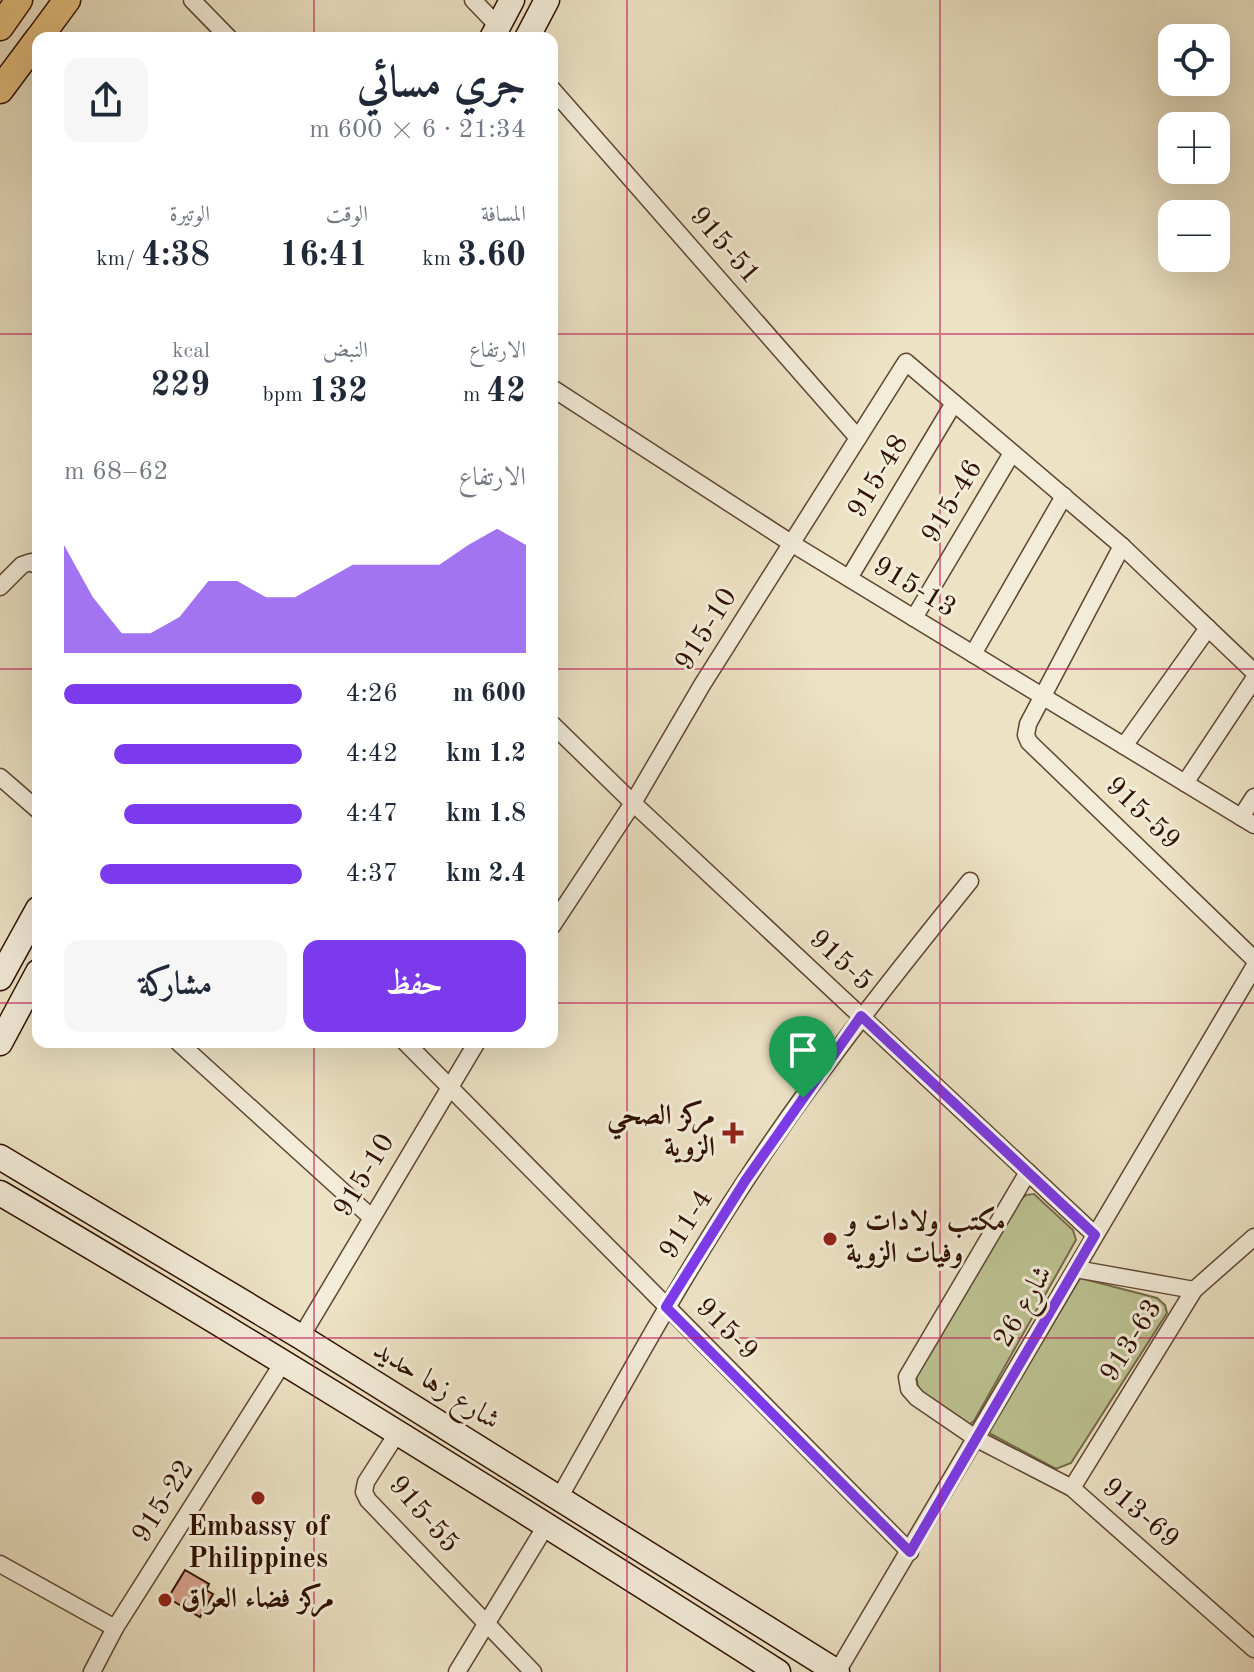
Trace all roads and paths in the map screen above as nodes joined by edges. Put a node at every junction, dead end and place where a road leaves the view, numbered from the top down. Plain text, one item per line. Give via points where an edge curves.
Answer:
1 (19, 0) edge
2 (67, 0) edge
3 (192, 0) edge
4 (473, 0) edge
5 (512, 0) edge
6 (547, 0) edge
7 (0, 27) edge
8 (46, 32) edge
9 (223, 32) edge
10 (495, 32) edge
11 (530, 32) edge
12 (32, 53) edge
13 (0, 90) edge
14 (558, 96) edge
15 (558, 392) edge
16 (954, 403) junction
17 (858, 438) junction
18 (1012, 453) junction
19 (1064, 496) junction
20 (791, 543) junction
21 (1122, 546) junction
22 (32, 563) edge
23 (849, 578) junction
24 (0, 587) edge
25 (914, 618) junction
26 (1208, 628) junction
27 (973, 654) junction
28 (1254, 672) edge
29 (1254, 679) edge
30 (1041, 696) junction
31 (558, 730) edge
32 (1124, 746) junction
33 (0, 777) edge
34 (1185, 783) junction
35 (1254, 797) edge
36 (633, 803) junction
37 (32, 805) edge
38 (1248, 821) edge
39 (970, 881) dead end
40 (558, 917) edge
41 (32, 920) edge
42 (1254, 959) edge
43 (1254, 967) edge
44 (0, 978) edge
45 (32, 983) edge
46 (861, 1016) junction
47 (0, 1043) edge
48 (185, 1048) edge
49 (411, 1048) edge
50 (473, 1048) edge
51 (449, 1085) junction
52 (0, 1157) edge
53 (1028, 1172) junction
54 (0, 1193) edge
55 (371, 1217) junction
56 (1095, 1235) junction
57 (1254, 1237) edge
58 (1076, 1269) junction
59 (1194, 1290) junction
60 (666, 1307) junction
61 (301, 1337) junction
62 (284, 1361) junction
63 (398, 1432) junction
64 (977, 1439) junction
65 (1072, 1488) junction
66 (559, 1498) junction
67 (547, 1524) junction
68 (910, 1552) junction
69 (0, 1564) edge
70 (488, 1624) junction
71 (115, 1628) junction
72 (1254, 1649) edge
73 (92, 1672) edge
74 (457, 1672) edge
75 (533, 1672) edge
76 (778, 1672) edge
77 (837, 1672) edge

1 - 7 main road
2 - 8 main road
3 - 9 street
4 - 10 street
5 - 10 street
6 - 11 street
12 - 13 main road
14 - 17 street, 915-51
15 - 20 street, 915-13
16 - 17 street, 915-10 via 906,362
16 - 18 street
16 - 23 street, 915-48
17 - 20 street, 915-10
18 - 19 street
18 - 25 street, 915-46
19 - 21 street
19 - 27 street
20 - 23 street, 915-13
20 - 36 street, 915-10
21 - 26 street
21 - 30 street
22 - 24 street via 22,565
23 - 25 street, 915-13
25 - 27 street, 915-13
26 - 28 street
26 - 32 street
27 - 30 street, 915-13
29 - 34 street
30 - 32 street, 915-13
30 - 42 street, 915-59 via 1028,724 1029,742
31 - 36 street, 915-5
32 - 34 street, 915-13
33 - 37 street
34 - 38 street, 915-13
35 - 38 street
36 - 40 street, 915-10
36 - 46 street, 915-5
39 - 46 street, 911-4
41 - 44 street
43 - 56 street, شارع 26
45 - 47 street
46 - 53 street, 915-5
46 - 60 street, 911-4 via 745,1181
48 - 55 street
49 - 51 street, 915-9
50 - 51 street, 915-10
51 - 55 street, 915-10
51 - 60 street, 915-9
52 - 61 street, شارع زها حديد
53 - 56 street, 915-5
53 - 64 street, 913-69 via 907,1377 917,1398
54 - 62 street, شارع زها حديد
55 - 61 street, 915-10
56 - 58 street, شارع 26
57 - 59 street, 913-63
58 - 59 street
58 - 64 street, شارع 26
59 - 65 street, 913-63
60 - 66 street, 911-4
60 - 68 street, 915-9
61 - 62 street
61 - 66 street, شارع زها حديد
62 - 63 street, شارع زها حديد
62 - 71 street, 915-22
63 - 67 street, شارع زها حديد
63 - 70 street, 915-55 via 364,1492
64 - 65 street, 913-69
64 - 68 street, شارع 26
65 - 72 street, 913-69
66 - 77 street, شارع زها حديد
67 - 70 street
67 - 76 street, شارع زها حديد
68 - 77 street, شارع 26
69 - 71 street
70 - 74 street
70 - 75 street
71 - 73 street, 915-22

